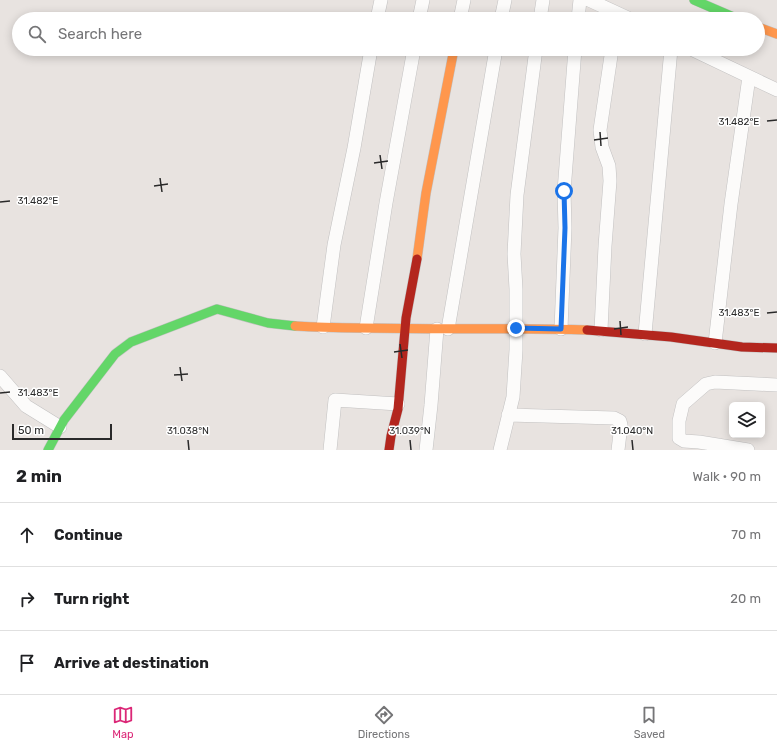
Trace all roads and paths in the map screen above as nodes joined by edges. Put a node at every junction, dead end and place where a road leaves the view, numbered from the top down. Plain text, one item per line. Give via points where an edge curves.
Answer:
1 (382, 0) edge
2 (423, 0) edge
3 (464, 0) edge
4 (505, 0) edge
5 (543, 0) edge
6 (580, 0) edge
7 (588, 0) edge
8 (694, 0) edge
9 (379, 12) edge
10 (420, 12) edge
11 (461, 12) edge
12 (502, 12) edge
13 (541, 12) edge
14 (579, 12) edge
15 (610, 12) edge
16 (722, 12) edge
17 (765, 30) edge
18 (777, 34) edge
19 (370, 56) edge
20 (413, 56) edge
21 (453, 56) edge
22 (495, 56) edge
23 (535, 56) edge
24 (574, 56) edge
25 (611, 56) edge
26 (670, 56) edge
27 (706, 56) edge
28 (749, 77) junction
29 (777, 90) edge
30 (322, 327) junction
31 (366, 328) junction
32 (405, 328) junction
33 (516, 328) junction
34 (443, 329) junction
35 (561, 329) junction
36 (601, 330) junction
37 (645, 334) junction
38 (715, 343) junction
39 (777, 345) edge
40 (0, 376) edge
41 (777, 385) edge
42 (398, 404) junction
43 (508, 415) junction
44 (60, 427) junction
45 (48, 450) edge
46 (330, 450) edge
47 (389, 450) edge
48 (426, 450) edge
49 (500, 450) edge
50 (618, 450) edge
51 (748, 450) edge

1 - 9 street
2 - 10 street
3 - 11 street
4 - 12 street
5 - 13 street
6 - 14 street
7 - 15 street
8 - 16 street
17 - 18 street
19 - 30 street via 334,245
20 - 31 street
21 - 32 street via 426,193
22 - 34 street
23 - 33 street via 518,195 514,254
24 - 35 street via 564,191
25 - 36 street via 600,130 610,181
26 - 37 street
27 - 28 street
28 - 29 street
28 - 38 street
30 - 31 street
30 - 44 street via 268,323 223,310 213,310 131,342 111,360
31 - 32 street
32 - 34 street
32 - 42 street
33 - 34 street
33 - 35 street
33 - 43 street via 513,397
34 - 48 street
35 - 36 street
36 - 37 street
37 - 38 street
38 - 39 street via 742,347
40 - 44 street via 26,406
41 - 51 street via 715,382 706,384 683,404 679,421 682,440
42 - 46 street via 335,400
42 - 47 street
43 - 49 street
43 - 50 street via 614,418 620,421 621,425
44 - 45 street

